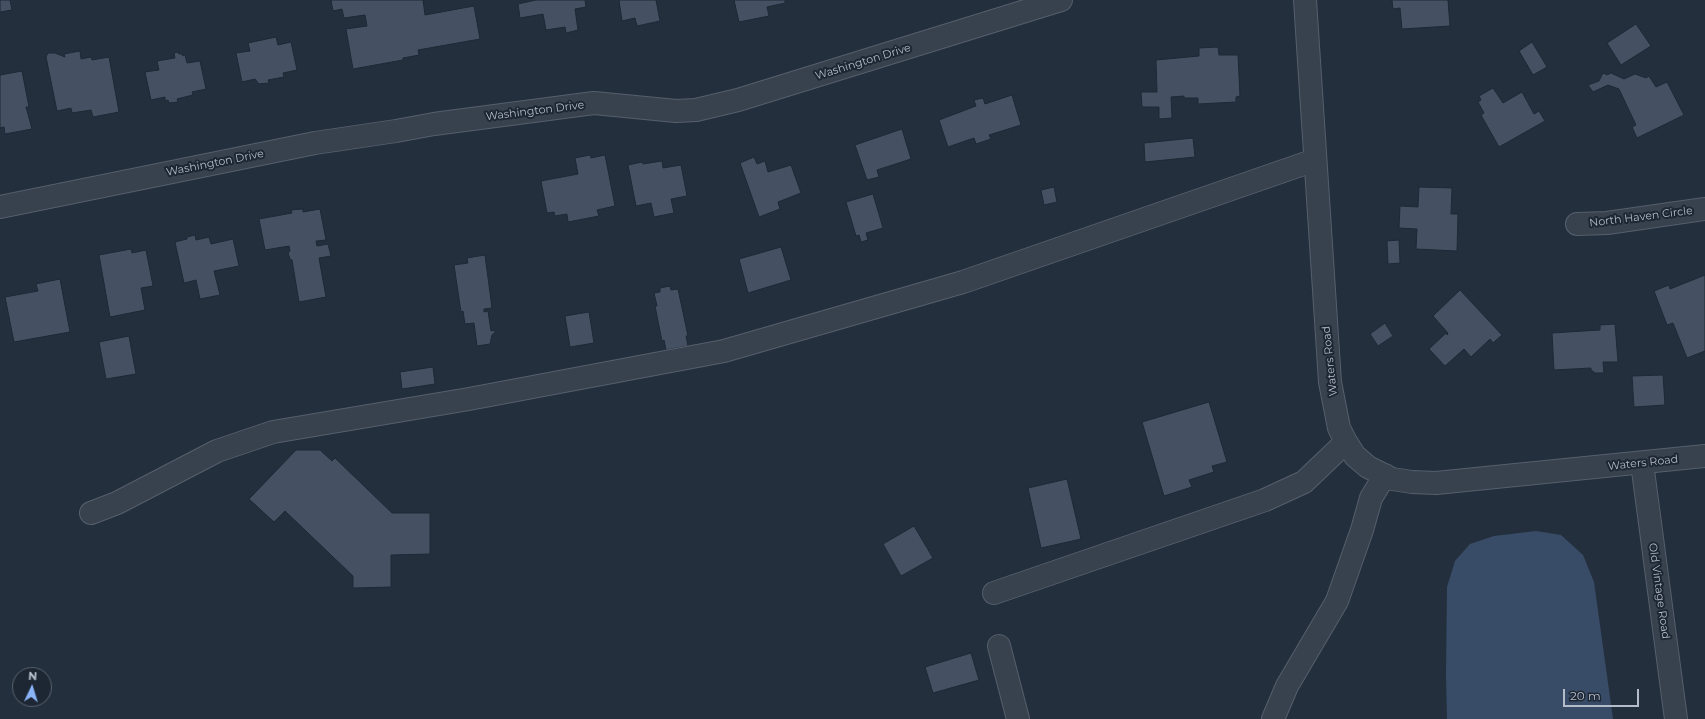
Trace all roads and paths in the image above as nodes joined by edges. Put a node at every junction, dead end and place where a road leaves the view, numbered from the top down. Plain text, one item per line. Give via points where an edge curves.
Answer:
1 (1061, 0) edge
2 (1305, 0) edge
3 (1315, 160) junction
4 (0, 206) edge
5 (1705, 209) edge
6 (1577, 224) dead end
7 (1346, 442) junction
8 (1705, 456) edge
9 (1642, 463) junction
10 (1385, 475) junction
11 (91, 513) dead end
12 (994, 592) dead end
13 (998, 646) dead end
14 (1018, 719) edge
15 (1273, 719) edge
16 (1676, 719) edge

1 - 4 street, Washington Drive via 738,100 696,110 676,111 594,103 434,124 315,143
2 - 3 street, Waters Road
3 - 7 street, Waters Road via 1330,382 1339,428
3 - 11 street via 963,282 724,351 469,399 273,432 217,451 117,503
5 - 6 street, North Haven Circle via 1607,223
7 - 10 street, Waters Road via 1355,456 1368,467
7 - 12 street via 1304,482 1265,500
8 - 9 street, Waters Road
9 - 10 street, Waters Road via 1436,483 1392,479
9 - 16 street, Old Vintage Road
10 - 15 street via 1371,498 1337,601 1287,686
13 - 14 street

